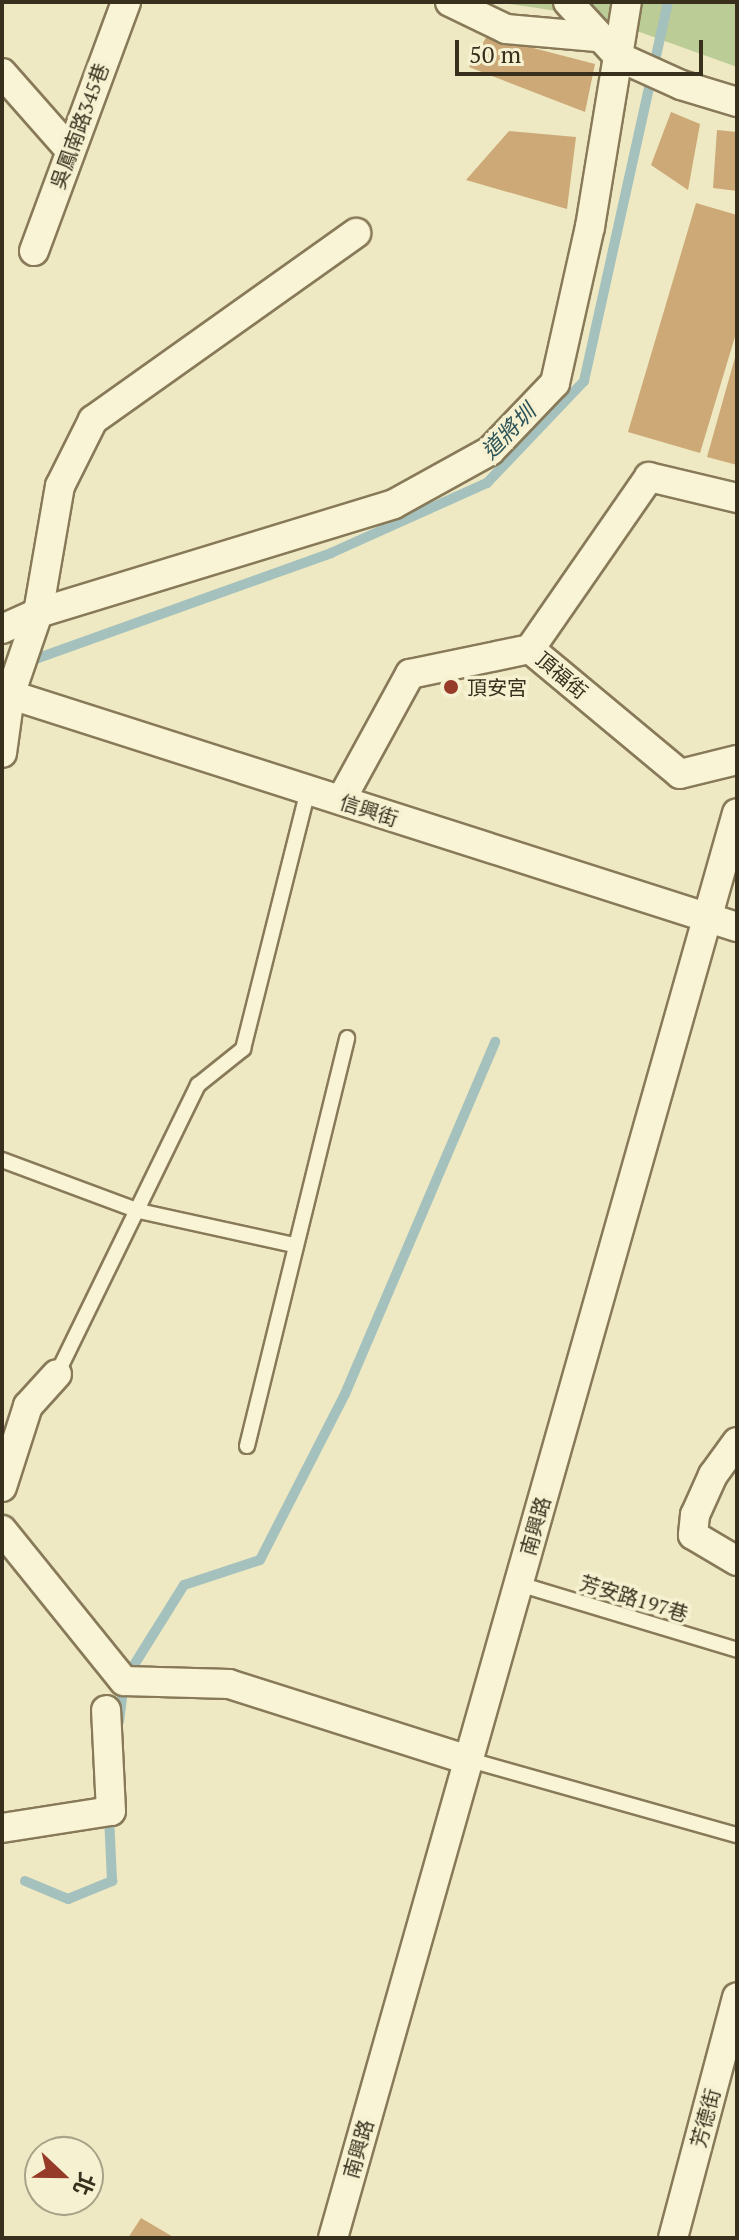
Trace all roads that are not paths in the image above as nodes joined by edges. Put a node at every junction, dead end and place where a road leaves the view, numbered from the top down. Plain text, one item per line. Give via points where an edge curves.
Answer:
1 (126, 2) edge
2 (450, 2) edge
3 (568, 2) edge
4 (627, 2) edge
5 (597, 37) junction
6 (619, 57) junction
7 (2, 73) edge
8 (737, 102) edge
9 (69, 149) junction
10 (356, 233) dead end
11 (34, 251) dead end
12 (737, 498) edge
13 (38, 613) junction
14 (2, 629) edge
15 (530, 649) junction
16 (9, 688) edge
17 (2, 753) edge
18 (737, 760) edge
19 (308, 791) junction
20 (341, 800) junction
21 (737, 813) edge
22 (707, 918) junction
23 (737, 927) edge
24 (347, 1038) dead end
25 (2, 1160) edge
26 (139, 1211) junction
27 (293, 1245) junction
28 (57, 1374) joint
29 (737, 1442) edge
30 (247, 1446) dead end
31 (2, 1487) edge
32 (2, 1530) edge
33 (737, 1561) edge
34 (519, 1584) junction
35 (737, 1650) edge
36 (106, 1710) dead end
37 (466, 1759) junction
38 (2, 1828) edge
39 (737, 1835) edge
40 (737, 1997) edge
41 (333, 2238) edge
42 (673, 2238) edge

1 - 9 street, 吳鳳南路345巷
2 - 5 street via 506,29
3 - 5 street
4 - 6 street
5 - 6 street
6 - 8 street via 681,85
6 - 13 street via 555,383 490,451 394,504
7 - 9 street
9 - 11 street, 吳鳳南路345巷
10 - 13 street via 93,420 60,486
12 - 15 street via 649,477
13 - 14 street
13 - 16 street
15 - 18 street, 頂福街 via 680,774
15 - 20 street, 頂福街 via 410,674
16 - 17 street
16 - 19 street, 信興街
19 - 20 street, 信興街
19 - 26 lane via 243,1049 198,1085
20 - 22 street, 信興街
21 - 22 street, 南興路
22 - 23 street, 信興街
22 - 34 street, 南興路
24 - 27 lane
25 - 26 lane
26 - 27 lane
26 - 28 lane
27 - 30 lane
28 - 31 street via 28,1406
29 - 33 street via 713,1475 695,1515 693,1535
32 - 37 street via 124,1681 229,1684
34 - 35 lane, 芳安路197巷
34 - 37 street, 南興路
36 - 38 street via 111,1811
37 - 39 lane
37 - 41 street, 南興路
40 - 42 street, 芳德街

